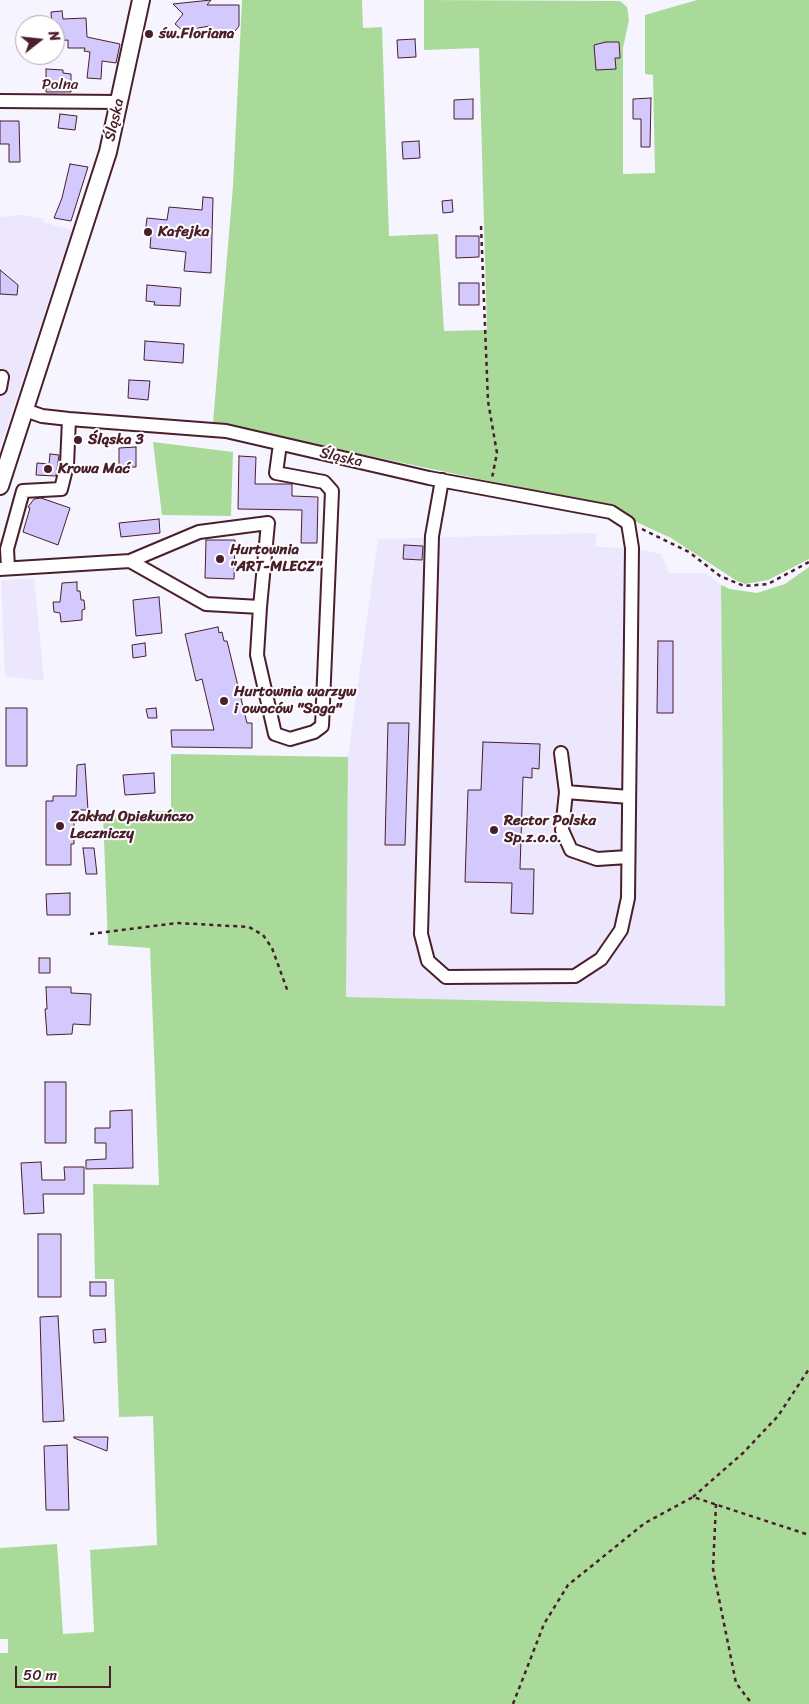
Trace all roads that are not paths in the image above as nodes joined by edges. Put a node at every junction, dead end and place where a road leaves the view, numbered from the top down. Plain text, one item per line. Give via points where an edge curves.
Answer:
1 (141, 0) edge
2 (0, 101) edge
3 (119, 102) junction
4 (25, 410) junction
5 (68, 419) junction
6 (280, 444) junction
7 (442, 480) junction
8 (0, 486) edge
9 (130, 561) junction
10 (4, 568) edge
11 (260, 607) junction
12 (561, 753) dead end
13 (566, 792) junction
14 (629, 797) junction
15 (628, 857) junction

1 - 3 main road, Śląska
2 - 3 street, Polna
3 - 4 main road, Śląska via 108,152
4 - 5 street, Śląska
4 - 8 main road, Śląska
5 - 6 street, Śląska via 226,431
5 - 10 street via 67,465 61,489 23,491
6 - 7 street, Śląska
6 - 11 street via 276,474 324,482 332,491 322,726 314,732 290,739 275,734 257,655
7 - 14 street, Śląska via 610,512 628,523 632,548
7 - 15 street via 432,536 431,565 421,934 428,962 446,977 575,976 601,960 621,930 628,898
9 - 10 street
9 - 11 street via 206,604
9 - 11 street via 199,532 268,523
12 - 13 street
13 - 14 street
13 - 15 street via 562,830 571,850 597,859
14 - 15 street

